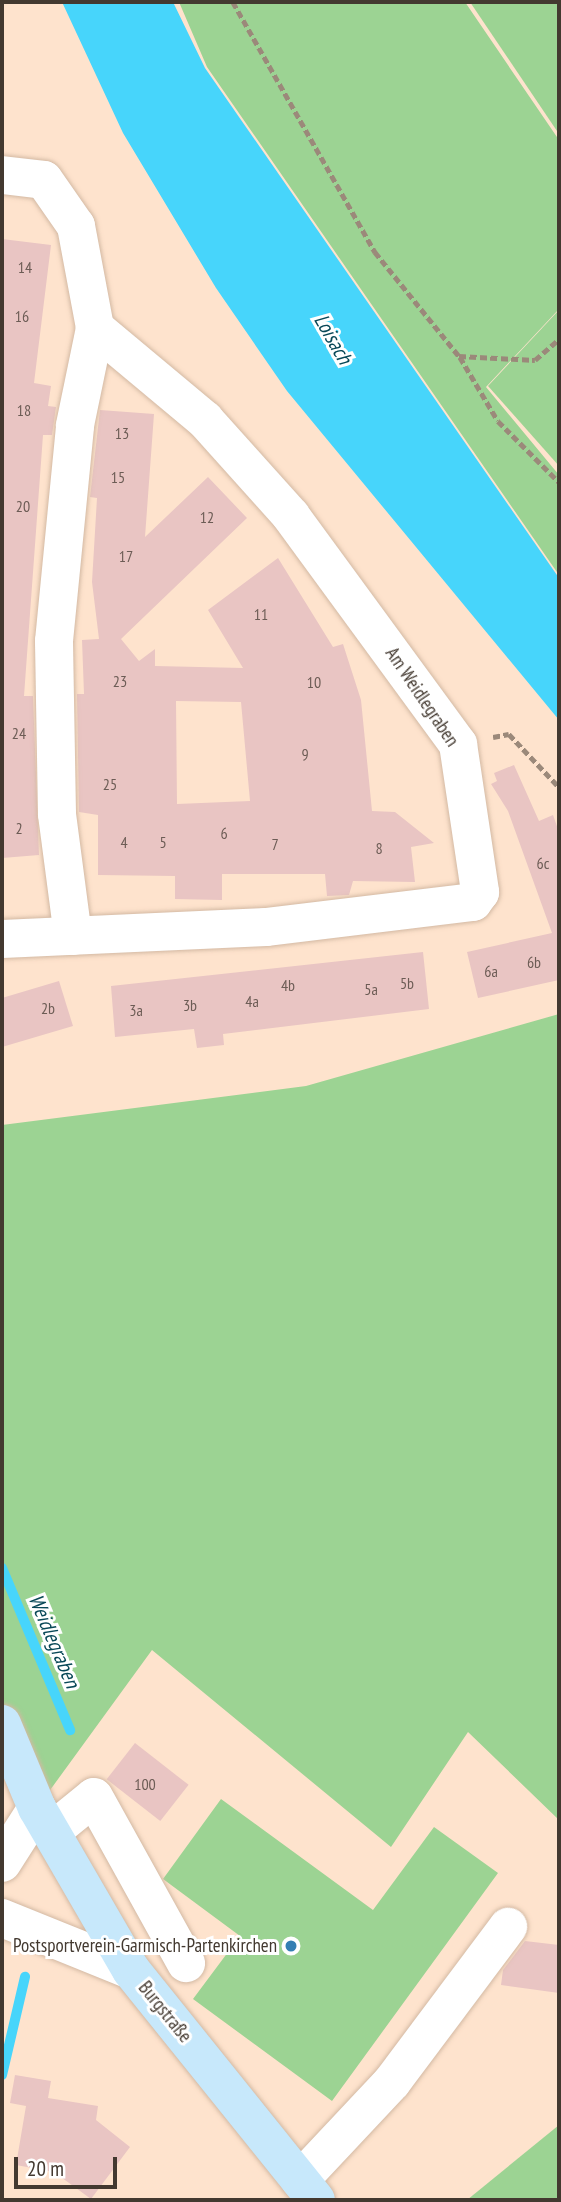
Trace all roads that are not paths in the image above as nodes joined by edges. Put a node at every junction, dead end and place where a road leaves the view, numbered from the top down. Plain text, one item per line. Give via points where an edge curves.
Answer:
1 (2, 175) edge
2 (96, 328) junction
3 (73, 936) junction
4 (2, 939) edge
5 (2, 1724) edge
6 (44, 1820) junction
7 (2, 1863) edge
8 (2, 1918) edge
9 (508, 1927) dead end
10 (186, 1963) dead end
11 (131, 1970) junction
12 (308, 2190) edge

1 - 2 street via 44,180 76,226
2 - 3 street via 75,425 54,642 57,814
2 - 3 street, Am Weidlegraben via 205,420 291,516 458,744 480,892 473,902 266,927
3 - 4 street, Am Weidlegraben
5 - 6 main road, Burgstraße
6 - 7 street
6 - 10 street via 94,1797
6 - 11 main road, Burgstraße
8 - 11 street
9 - 12 street
11 - 12 main road, Burgstraße

